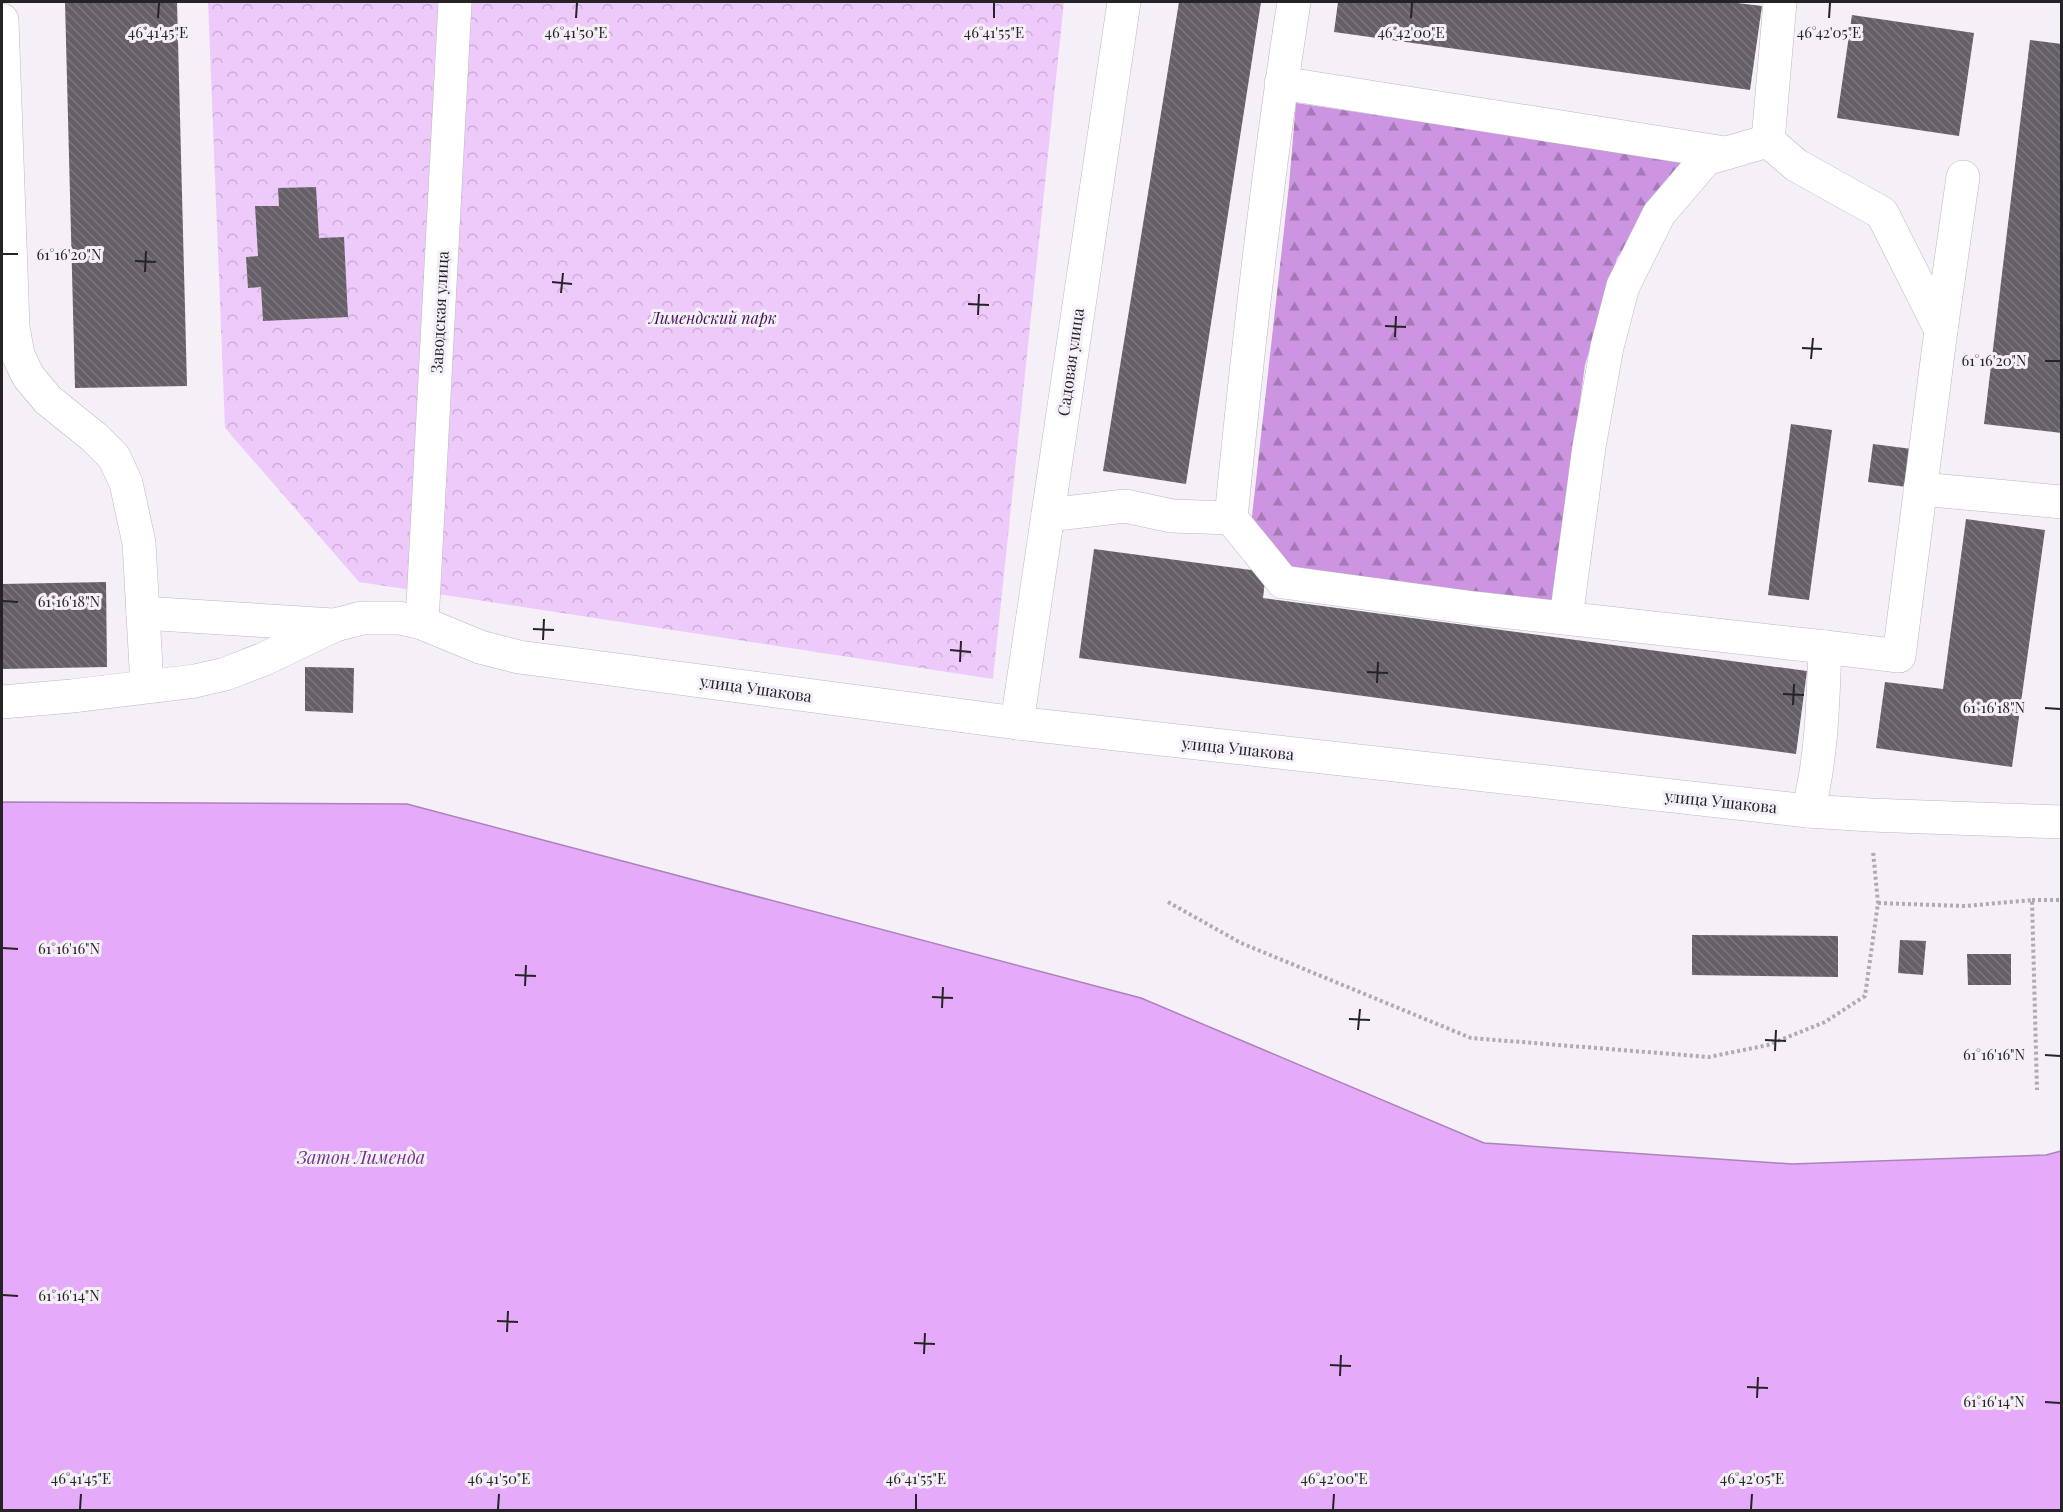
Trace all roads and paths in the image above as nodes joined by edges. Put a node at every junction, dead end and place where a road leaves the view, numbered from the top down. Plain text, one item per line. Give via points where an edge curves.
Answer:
1 (456, 2) edge
2 (1124, 2) edge
3 (1294, 2) edge
4 (1780, 2) edge
5 (2, 20) edge
6 (1281, 83) junction
7 (1768, 141) junction
8 (1725, 153) junction
9 (1963, 177) dead end
10 (1941, 330) junction
11 (1920, 489) junction
12 (2061, 502) edge
13 (1048, 515) junction
14 (1231, 518) junction
15 (143, 613) junction
16 (1566, 618) junction
17 (422, 623) junction
18 (335, 625) junction
19 (1825, 647) junction
20 (147, 686) junction
21 (2, 702) edge
22 (1017, 723) junction
23 (1808, 811) junction
24 (1870, 815) junction
25 (2061, 822) edge
26 (2032, 900) junction
27 (2061, 900) edge
28 (1168, 902) dead end
29 (1878, 903) junction
30 (2037, 1090) dead end

1 - 17 street, Заводская улица
2 - 13 street, Садовая улица
3 - 6 street
4 - 7 street
5 - 15 street via 13,327 18,355 28,376 48,400 114,457 126,483 139,543
6 - 8 street
6 - 14 street
7 - 8 street
7 - 10 street via 1796,165 1882,213
8 - 16 street via 1706,159 1659,214 1623,286 1591,436
9 - 10 street
10 - 11 street
11 - 12 street
11 - 19 street via 1899,656
13 - 14 street via 1125,506 1172,516
13 - 22 street, Садовая улица
14 - 16 street via 1283,582
15 - 18 street
15 - 20 street
16 - 19 street
17 - 18 street, улица Ушакова via 378,617
17 - 22 street, улица Ушакова via 480,647 519,657
18 - 20 street via 235,671 195,681
19 - 23 street via 1822,709
20 - 21 street
22 - 23 street, улица Ушакова
23 - 24 street, улица Ушакова
24 - 25 street, улица Ушакова
24 - 29 path
26 - 27 path
26 - 29 path via 1965,906
26 - 30 path
28 - 29 path via 1241,943 1471,1038 1709,1057 1768,1045 1826,1022 1865,996

